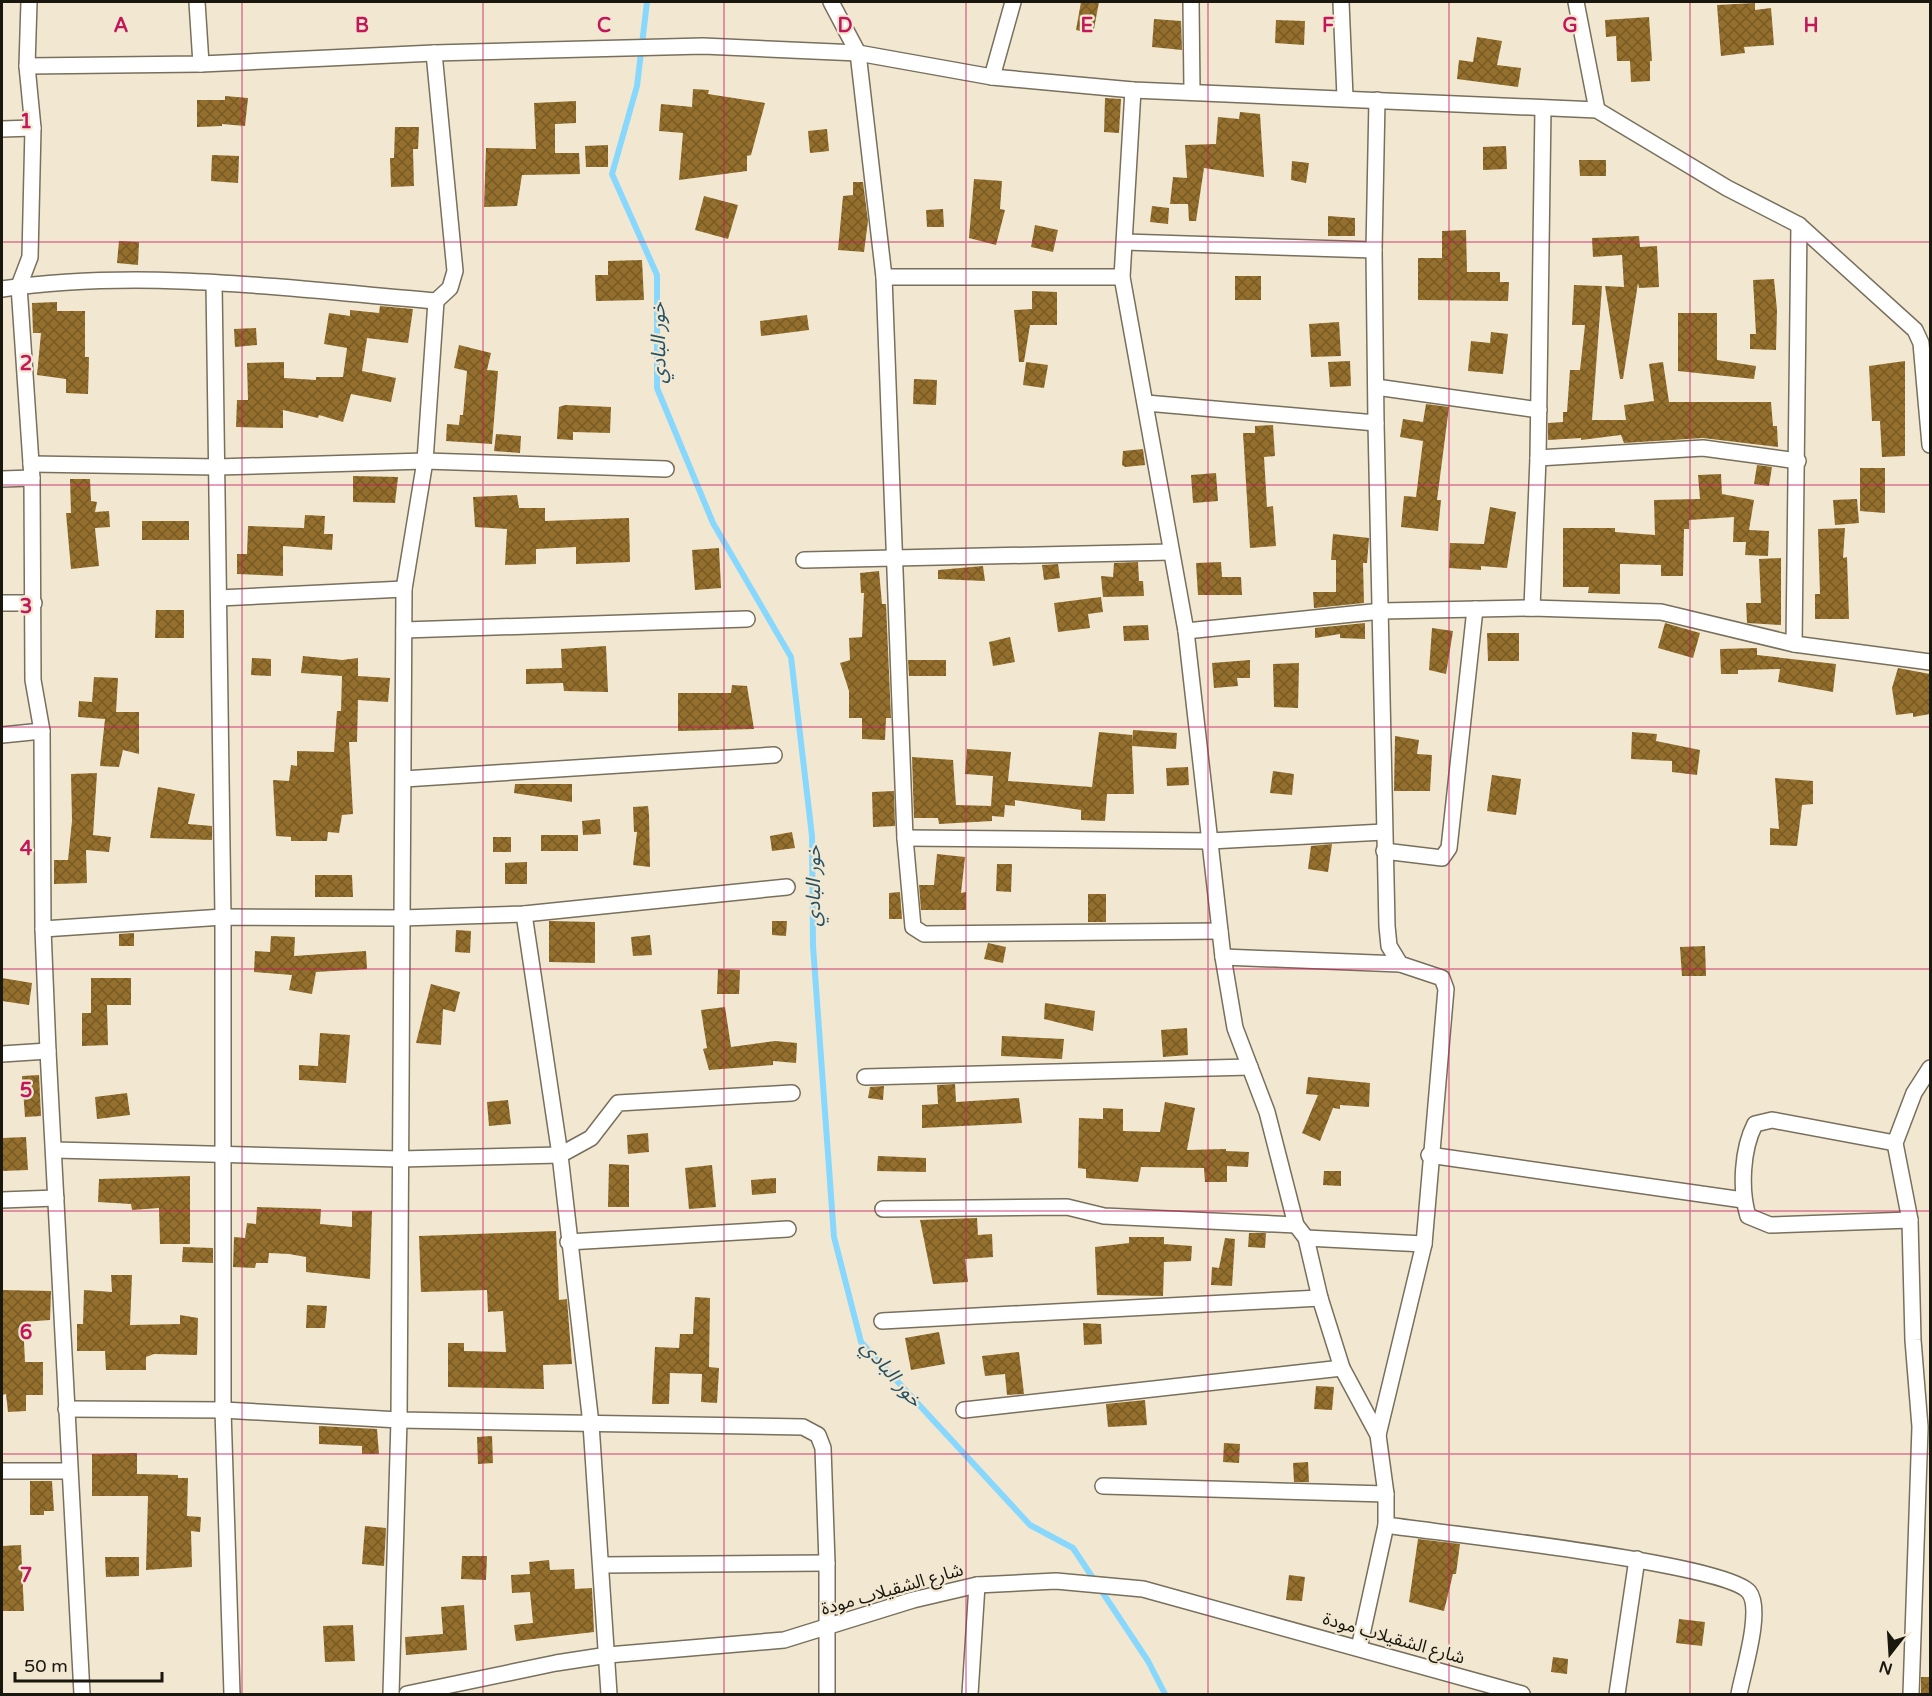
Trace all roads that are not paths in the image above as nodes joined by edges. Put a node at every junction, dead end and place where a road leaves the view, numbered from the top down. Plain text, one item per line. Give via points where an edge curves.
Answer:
1 (29, 2) edge
2 (197, 2) edge
3 (831, 2) edge
4 (1013, 2) edge
5 (1191, 2) edge
6 (1341, 2) edge
7 (1576, 2) edge
8 (434, 53) junction
9 (858, 53) junction
10 (201, 64) junction
11 (27, 66) junction
12 (992, 77) junction
13 (1133, 90) junction
14 (1192, 91) junction
15 (1345, 97) junction
16 (1377, 100) junction
17 (1543, 108) junction
18 (1597, 110) junction
19 (33, 128) junction
20 (2, 129) edge
21 (1799, 225) junction
22 (1125, 242) junction
23 (1374, 250) junction
24 (884, 277) junction
25 (1122, 277) junction
26 (214, 283) junction
27 (19, 286) junction
28 (2, 289) edge
29 (436, 301) junction
30 (1376, 387) junction
31 (1146, 403) junction
32 (1539, 410) junction
33 (1376, 423) junction
34 (1930, 445) edge
35 (1538, 458) junction
36 (424, 461) junction
37 (1798, 461) junction
38 (217, 467) junction
39 (666, 469) dead end
40 (31, 471) junction
41 (2, 479) edge
42 (1171, 552) junction
43 (804, 560) dead end
44 (893, 560) junction
45 (404, 589) junction
46 (219, 598) junction
47 (2, 603) edge
48 (34, 603) junction
49 (1532, 608) junction
50 (1475, 609) junction
51 (1382, 611) junction
52 (747, 619) dead end
53 (404, 630) junction
54 (1186, 631) junction
55 (1794, 644) junction
56 (1930, 662) edge
57 (42, 731) junction
58 (2, 735) edge
59 (774, 755) dead end
60 (404, 779) junction
61 (1384, 832) junction
62 (906, 838) junction
63 (1210, 841) junction
64 (1384, 852) junction
65 (787, 887) dead end
66 (524, 914) junction
67 (223, 916) junction
68 (402, 918) junction
69 (43, 929) junction
70 (1220, 931) junction
71 (1223, 957) junction
72 (1400, 964) junction
73 (48, 1052) junction
74 (2, 1054) edge
75 (1251, 1067) junction
76 (1930, 1068) edge
77 (865, 1077) dead end
78 (792, 1093) dead end
79 (1895, 1143) junction
80 (55, 1150) junction
81 (221, 1154) junction
82 (560, 1155) junction
83 (1430, 1155) junction
84 (400, 1159) junction
85 (56, 1198) junction
86 (2, 1200) edge
87 (1743, 1200) junction
88 (883, 1209) dead end
89 (1910, 1220) junction
90 (1296, 1225) junction
91 (788, 1229) dead end
92 (1306, 1238) junction
93 (568, 1242) junction
94 (1424, 1244) junction
95 (1320, 1298) junction
96 (882, 1322) dead end
97 (1342, 1368) junction
98 (66, 1409) junction
99 (223, 1410) junction
100 (964, 1410) dead end
101 (399, 1420) junction
102 (591, 1424) junction
103 (1925, 1427) edge
104 (1378, 1435) junction
105 (2, 1471) edge
106 (69, 1471) junction
107 (1103, 1486) dead end
108 (1386, 1494) junction
109 (1386, 1526) junction
110 (1637, 1559) junction
111 (827, 1563) junction
112 (602, 1565) junction
113 (977, 1585) junction
114 (1923, 1586) edge
115 (828, 1628) junction
116 (1359, 1648) junction
117 (608, 1655) junction
118 (82, 1695) edge
119 (232, 1695) edge
120 (391, 1695) edge
121 (407, 1695) edge
122 (609, 1695) edge
123 (827, 1695) edge
124 (970, 1695) edge
125 (1522, 1695) edge
126 (1617, 1695) edge
127 (1739, 1695) edge
128 (1911, 1695) edge

1 - 11 street
2 - 10 street
3 - 9 street
4 - 12 street
5 - 14 street
6 - 15 street
7 - 18 street
8 - 9 street via 703,46
8 - 10 street
8 - 29 street via 455,271 450,288
9 - 12 street
9 - 24 street
10 - 11 street
11 - 19 street
12 - 13 street
13 - 14 street
13 - 22 street
14 - 15 street
15 - 16 street
16 - 17 street
16 - 23 street
17 - 18 street
17 - 32 street
18 - 21 street via 1727,188
19 - 20 street
19 - 27 street via 30,257
21 - 34 street via 1914,330 1921,343
21 - 37 street
22 - 23 street
22 - 25 street
23 - 30 street
24 - 25 street
24 - 44 street
25 - 31 street
26 - 27 street via 106,281
26 - 29 street
26 - 38 street
27 - 28 street
27 - 40 street
29 - 36 street
30 - 32 street
30 - 33 street
31 - 33 street
31 - 42 street
32 - 35 street
33 - 51 street
35 - 37 street via 1703,448
35 - 49 street
36 - 38 street
36 - 39 street
36 - 45 street
37 - 55 street
38 - 40 street
38 - 46 street
40 - 41 street
40 - 48 street
42 - 44 street
42 - 54 street
43 - 44 street
44 - 62 street
45 - 46 street
45 - 53 street
46 - 67 street
47 - 48 street
48 - 57 street via 33,680
49 - 50 street
49 - 55 street via 1661,612
50 - 51 street
50 - 64 street via 1449,848 1442,858
51 - 54 street
51 - 61 street
52 - 53 street
53 - 60 street
54 - 63 street
55 - 56 street
57 - 58 street
57 - 69 street
59 - 60 street
60 - 68 street
61 - 63 street
61 - 64 street
62 - 63 street
62 - 70 street via 913,927 924,934
63 - 70 street
64 - 72 street via 1389,946
65 - 66 street
66 - 68 street
66 - 82 street
67 - 68 street
67 - 69 street
67 - 81 street
68 - 84 street
69 - 73 street
70 - 71 street
71 - 72 street
71 - 75 street via 1235,1028
72 - 83 street via 1442,978 1446,989
73 - 74 street
73 - 80 street
75 - 77 street
75 - 90 street via 1267,1112
76 - 79 street via 1914,1093
78 - 82 street via 618,1103 591,1138
79 - 87 street via 1772,1120 1755,1124 1747,1139
79 - 89 street
80 - 81 street
80 - 85 street
81 - 84 street
81 - 99 street
82 - 84 street
82 - 93 street
83 - 87 street
83 - 94 street
84 - 101 street
85 - 86 street
85 - 98 street
87 - 89 street via 1748,1216 1770,1225
88 - 90 street via 1067,1207 1104,1216
89 - 103 street via 1913,1340
90 - 92 street
91 - 93 street
92 - 94 street
92 - 95 street
93 - 102 street
94 - 104 street
95 - 96 street
95 - 97 street
97 - 100 street
97 - 104 street
98 - 99 street
98 - 106 street
99 - 101 street
99 - 119 street
101 - 102 street
101 - 120 street
102 - 111 street via 803,1427 818,1435 823,1448
102 - 112 street
103 - 114 street
104 - 108 street
105 - 106 street
106 - 118 street
107 - 108 street
108 - 109 street
109 - 110 street
109 - 116 street
110 - 126 street
110 - 127 street via 1736,1581 1750,1593 1755,1614
111 - 112 street
111 - 115 street
112 - 117 street
113 - 115 street, شارع الشقيلاب مودة via 865,1613
113 - 116 street, شارع الشقيلاب مودة via 1056,1581 1143,1589
113 - 124 street
114 - 128 street
115 - 117 street, شارع الشقيلاب مودة via 784,1640
115 - 123 street
116 - 125 street, شارع الشقيلاب مودة
117 - 121 street, شارع الشقيلاب مودة
117 - 122 street

